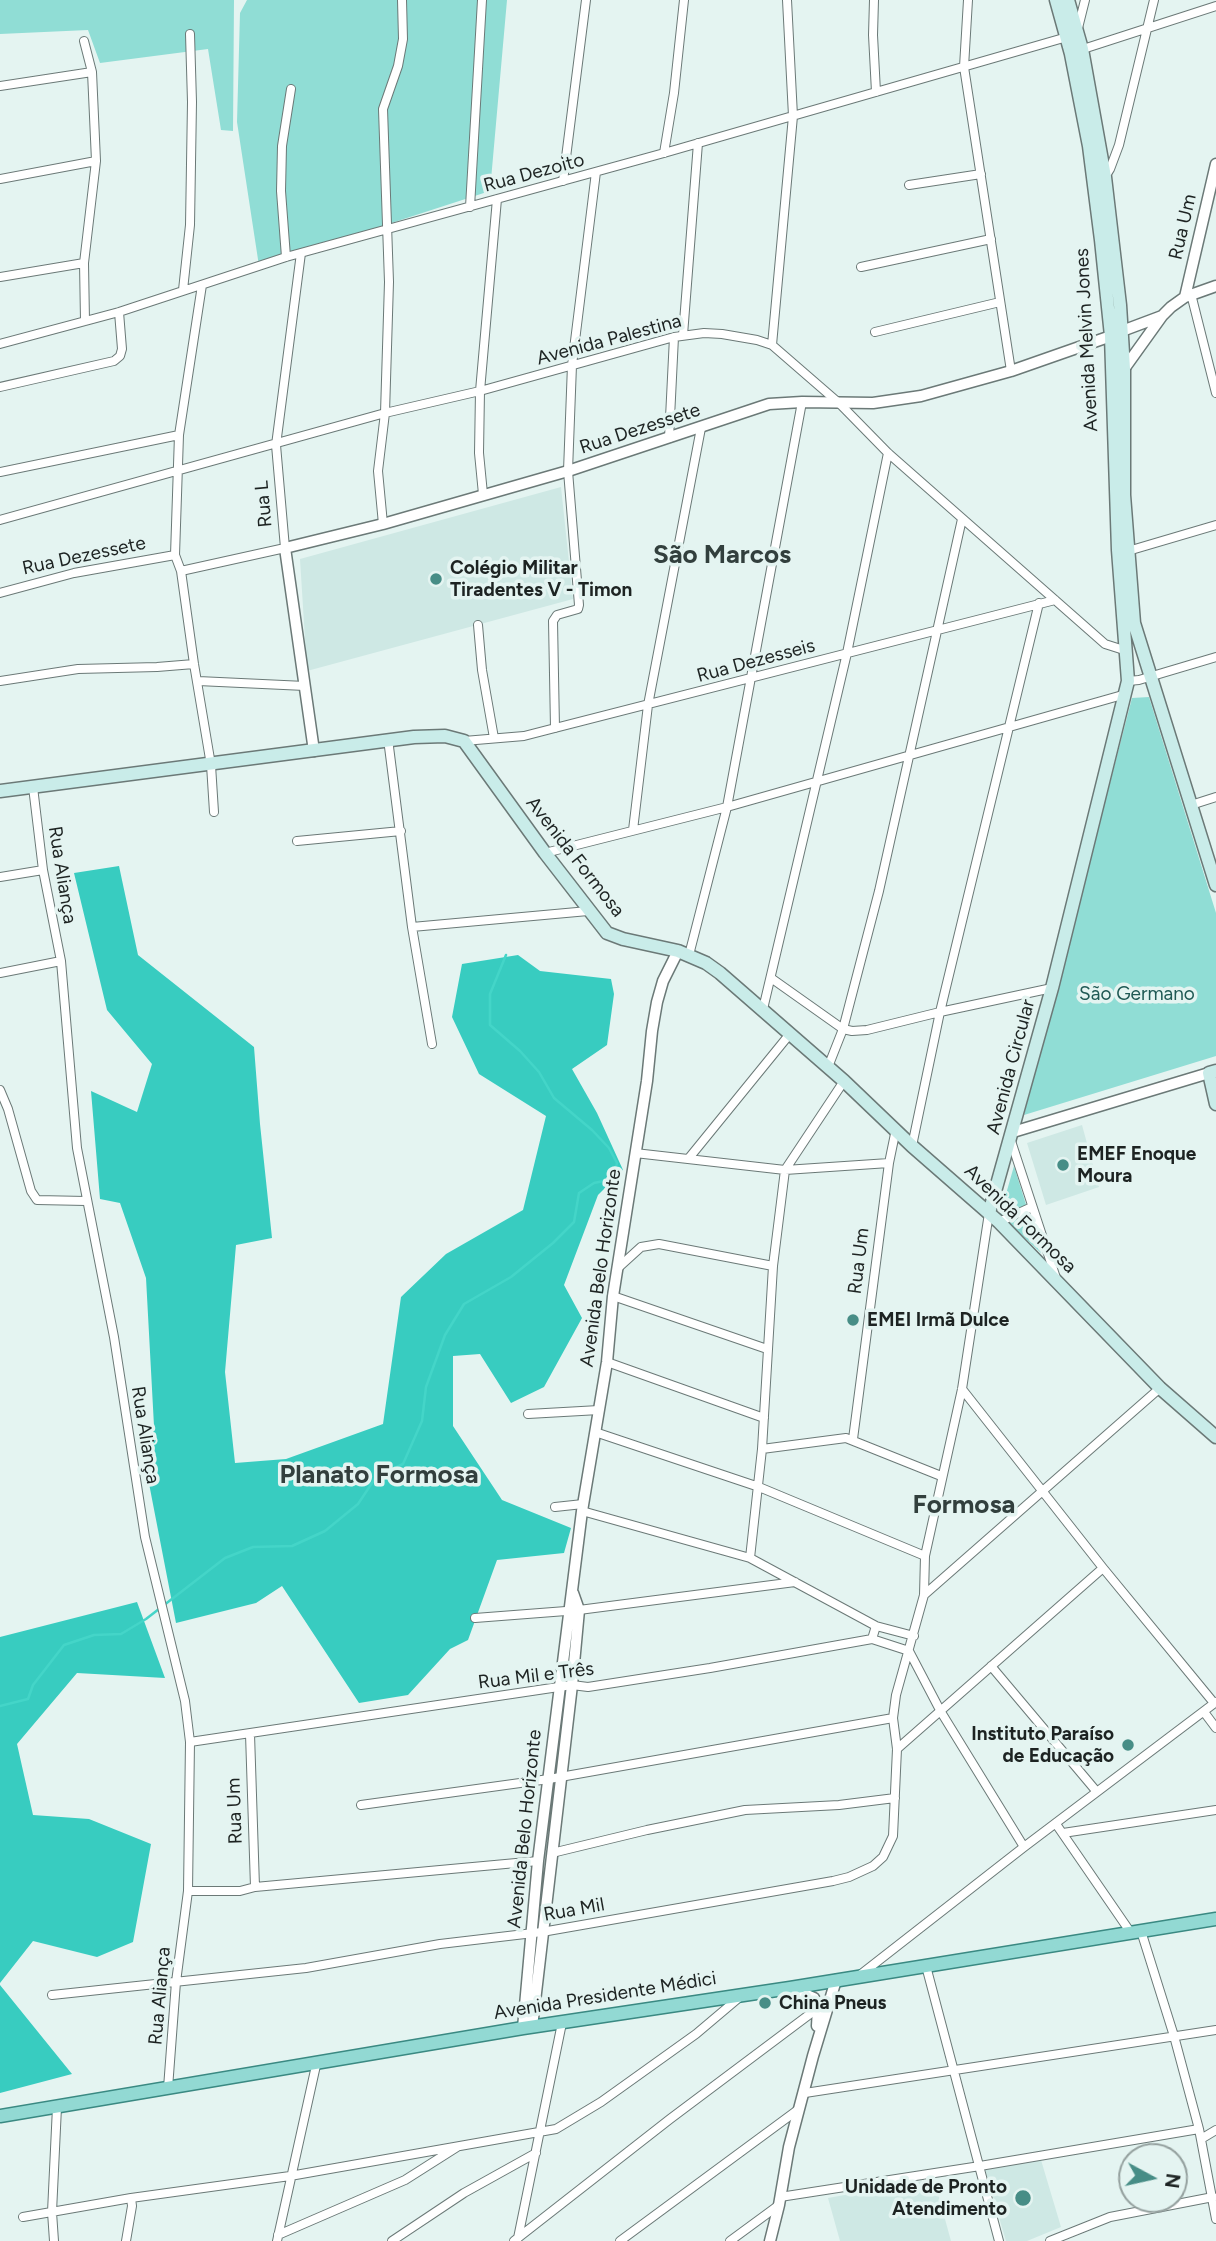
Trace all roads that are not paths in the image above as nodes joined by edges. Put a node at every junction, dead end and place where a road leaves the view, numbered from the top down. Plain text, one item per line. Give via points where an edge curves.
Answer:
1 (402, 0) edge
2 (482, 0) edge
3 (586, 0) edge
4 (684, 0) edge
5 (787, 0) edge
6 (874, 0) edge
7 (968, 0) edge
8 (1056, 0) edge
9 (1068, 0) edge
10 (1085, 0) edge
11 (1154, 0) edge
12 (1216, 6) edge
13 (1147, 28) junction
14 (190, 34) dead end
15 (1072, 34) junction
16 (84, 41) dead end
17 (1077, 51) junction
18 (964, 67) junction
19 (92, 72) junction
20 (0, 86) edge
21 (291, 89) dead end
22 (876, 92) junction
23 (793, 116) junction
24 (698, 143) junction
25 (664, 153) junction
26 (96, 161) junction
27 (1216, 164) edge
28 (596, 172) junction
29 (981, 174) junction
30 (1105, 177) junction
31 (0, 179) edge
32 (563, 181) junction
33 (909, 185) dead end
34 (498, 199) junction
35 (470, 207) junction
36 (388, 230) junction
37 (991, 239) junction
38 (301, 253) junction
39 (286, 257) junction
40 (84, 263) junction
41 (861, 267) dead end
42 (0, 277) edge
43 (202, 285) junction
44 (1216, 286) edge
45 (183, 290) junction
46 (1188, 295) junction
47 (1000, 302) junction
48 (119, 312) junction
49 (1162, 316) junction
50 (85, 321) junction
51 (875, 332) dead end
52 (1116, 334) junction
53 (678, 336) junction
54 (0, 344) edge
55 (772, 345) junction
56 (572, 365) junction
57 (1124, 369) junction
58 (1011, 371) junction
59 (0, 387) edge
60 (480, 391) junction
61 (1216, 393) edge
62 (802, 402) junction
63 (840, 404) junction
64 (385, 413) junction
65 (701, 428) junction
66 (179, 435) junction
67 (669, 438) junction
68 (276, 445) junction
69 (888, 453) junction
70 (180, 470) junction
71 (568, 471) junction
72 (0, 472) edge
73 (483, 494) junction
74 (962, 519) junction
75 (0, 520) edge
76 (383, 524) junction
77 (1216, 526) edge
78 (285, 548) junction
79 (1128, 551) junction
80 (175, 555) junction
81 (181, 571) junction
82 (0, 593) edge
83 (1055, 600) junction
84 (1039, 603) junction
85 (478, 625) dead end
86 (939, 629) junction
87 (1127, 651) junction
88 (847, 653) junction
89 (1216, 657) edge
90 (194, 664) junction
91 (1149, 676) junction
92 (750, 679) junction
93 (0, 681) edge
94 (198, 681) junction
95 (305, 686) junction
96 (1127, 687) junction
97 (648, 705) junction
98 (1009, 725) junction
99 (555, 728) junction
100 (494, 738) junction
101 (387, 740) junction
102 (464, 741) junction
103 (314, 751) junction
104 (910, 754) junction
105 (211, 765) junction
106 (816, 782) junction
107 (33, 787) junction
108 (0, 791) edge
109 (1216, 797) edge
110 (1191, 805) junction
111 (727, 807) junction
112 (214, 812) dead end
113 (634, 830) junction
114 (401, 831) junction
115 (296, 841) dead end
116 (545, 853) junction
117 (43, 870) junction
118 (0, 877) edge
119 (1216, 885) edge
120 (588, 911) junction
121 (412, 927) junction
122 (683, 953) junction
123 (61, 961) junction
124 (0, 973) edge
125 (771, 978) junction
126 (1052, 988) junction
127 (763, 1010) junction
128 (940, 1012) junction
129 (843, 1029) junction
130 (789, 1035) junction
131 (432, 1044) dead end
132 (828, 1067) junction
133 (1212, 1072) edge
134 (844, 1081) junction
135 (0, 1090) edge
136 (1216, 1104) edge
137 (896, 1129) junction
138 (1012, 1136) junction
139 (912, 1146) junction
140 (635, 1153) junction
141 (689, 1158) junction
142 (889, 1163) junction
143 (785, 1170) junction
144 (86, 1202) junction
145 (1032, 1207) junction
146 (994, 1217) junction
147 (773, 1266) junction
148 (619, 1267) junction
149 (1056, 1279) junction
150 (613, 1296) junction
151 (767, 1349) junction
152 (607, 1362) junction
153 (1160, 1388) junction
154 (962, 1389) junction
155 (599, 1410) junction
156 (528, 1414) dead end
157 (764, 1418) junction
158 (595, 1432) junction
159 (1216, 1437) edge
160 (853, 1440) junction
161 (762, 1449) junction
162 (941, 1476) junction
163 (759, 1487) junction
164 (1042, 1491) junction
165 (555, 1507) dead end
166 (583, 1508) junction
167 (925, 1556) junction
168 (750, 1558) junction
169 (1103, 1567) junction
170 (796, 1583) junction
171 (924, 1595) junction
172 (574, 1610) junction
173 (475, 1618) dead end
174 (876, 1626) junction
175 (914, 1636) junction
176 (872, 1639) junction
177 (909, 1651) junction
178 (991, 1666) junction
179 (572, 1685) junction
180 (559, 1687) junction
181 (1215, 1703) edge
182 (941, 1712) junction
183 (1204, 1712) junction
184 (893, 1718) junction
185 (1216, 1728) edge
186 (250, 1734) junction
187 (190, 1742) junction
188 (897, 1749) junction
189 (560, 1776) junction
190 (549, 1779) junction
191 (1097, 1792) junction
192 (895, 1798) junction
193 (361, 1805) dead end
194 (1216, 1810) edge
195 (1056, 1824) junction
196 (1063, 1833) junction
197 (1024, 1847) junction
198 (552, 1853) junction
199 (538, 1861) junction
200 (255, 1888) junction
201 (188, 1891) junction
202 (1216, 1919) edge
203 (1136, 1932) junction
204 (537, 1933) junction
205 (926, 1966) junction
206 (857, 1977) junction
207 (836, 1980) junction
208 (176, 1982) junction
209 (790, 1988) junction
210 (744, 1994) junction
211 (52, 1995) dead end
212 (818, 2008) junction
213 (562, 2023) junction
214 (527, 2027) junction
215 (1216, 2030) edge
216 (1174, 2036) junction
217 (813, 2056) junction
218 (317, 2062) junction
219 (954, 2071) junction
220 (168, 2088) junction
221 (804, 2093) junction
222 (57, 2106) junction
223 (799, 2109) junction
224 (0, 2116) edge
225 (1199, 2129) junction
226 (1216, 2130) edge
227 (540, 2132) junction
228 (1201, 2139) junction
229 (458, 2147) junction
230 (536, 2153) junction
231 (980, 2166) junction
232 (290, 2176) junction
233 (1214, 2193) edge
234 (131, 2198) junction
235 (780, 2201) junction
236 (52, 2212) junction
237 (23, 2217) dead end
238 (1216, 2219) edge
239 (278, 2238) edge
240 (517, 2240) edge
241 (54, 2241) edge
242 (126, 2241) edge
243 (392, 2241) edge
244 (620, 2241) edge
245 (730, 2241) edge
246 (770, 2241) edge
247 (999, 2241) edge
248 (1050, 2241) edge

1 - 36 street via 402,39 383,109
2 - 35 street
3 - 32 street
4 - 25 street
5 - 23 street
6 - 22 street
7 - 18 street
8 - 15 main road, Avenida Melvin Jones
9 - 15 main road, Avenida Melvin Jones
10 - 15 street
11 - 13 street
12 - 13 street
13 - 17 street
13 - 30 street via 1119,145
14 - 45 street via 190,225
15 - 17 main road, Avenida Melvin Jones
15 - 18 street, Rua Dezoito
16 - 19 street
17 - 30 main road, Avenida Melvin Jones
17 - 52 main road, Avenida Melvin Jones
18 - 22 street, Rua Dezoito
18 - 29 street
19 - 20 street
19 - 26 street
21 - 39 street via 282,146
22 - 23 street, Rua Dezoito
23 - 24 street, Rua Dezoito
23 - 55 street
24 - 25 street, Rua Dezoito
24 - 53 street
25 - 28 street, Rua Dezoito
26 - 31 street
26 - 40 street
27 - 46 street, Rua Um
28 - 32 street, Rua Dezoito
28 - 56 street
29 - 33 street
29 - 37 street
30 - 52 main road, Avenida Melvin Jones
32 - 34 street, Rua Dezoito
34 - 35 street, Rua Dezoito
34 - 60 street
35 - 36 street, Rua Dezoito
36 - 38 street, Rua Dezoito
36 - 64 street
37 - 41 street
37 - 47 street
38 - 39 street, Rua Dezoito
38 - 68 street, Rua L
39 - 43 street, Rua Dezoito
40 - 42 street
40 - 50 street
43 - 45 street, Rua Dezoito
43 - 66 street
44 - 46 street, Rua Dezessete
45 - 48 street, Rua Dezoito
46 - 49 street, Rua Dezessete
46 - 61 street
47 - 51 street
47 - 58 street
48 - 50 street, Rua Dezoito
48 - 59 street via 122,349 114,361
49 - 52 street, Rua Dezessete
49 - 57 street, Rua Dezessete
50 - 54 street, Rua Dezoito
52 - 57 main road, Avenida Melvin Jones
52 - 58 street, Rua Dezessete
52 - 87 main road, Avenida Melvin Jones via 1117,537
53 - 55 street, Avenida Palestina via 722,334
53 - 56 street, Avenida Palestina
53 - 67 street
55 - 63 street, Avenida Palestina
56 - 60 street, Avenida Palestina
56 - 71 street
57 - 79 main road, Avenida Melvin Jones
58 - 63 street, Rua Dezessete via 914,397
60 - 64 street, Avenida Palestina
60 - 73 street
62 - 63 street, Rua Dezessete
62 - 65 street, Rua Dezessete via 769,404
62 - 92 street
63 - 69 street, Avenida Palestina
64 - 68 street, Avenida Palestina
64 - 76 street via 378,471
65 - 67 street, Rua Dezessete
65 - 97 street
66 - 70 street
66 - 72 street
67 - 71 street, Rua Dezessete
68 - 70 street, Avenida Palestina
68 - 78 street, Rua L
69 - 74 street, Avenida Palestina
69 - 88 street
70 - 75 street, Avenida Palestina
70 - 80 street
71 - 73 street, Rua Dezessete
71 - 99 street via 579,606 553,621
73 - 76 street, Rua Dezessete
74 - 83 street, Avenida Palestina
74 - 86 street
76 - 78 street, Rua Dezessete
77 - 79 street
78 - 81 street, Rua Dezessete
78 - 95 street, Rua L
79 - 91 main road, Avenida Melvin Jones via 1134,623
80 - 81 street
80 - 82 street, Rua Dezessete via 74,573
81 - 90 street
83 - 84 street, Rua Dezesseis
83 - 87 street, Avenida Palestina via 1105,644
84 - 86 street, Rua Dezesseis
84 - 98 street
85 - 100 street
86 - 88 street, Rua Dezesseis
86 - 104 street
87 - 96 main road, Avenida Melvin Jones
88 - 92 street, Rua Dezesseis
88 - 106 street
89 - 91 street
90 - 93 street via 78,669
90 - 94 street
91 - 96 street
91 - 110 main road, Avenida Melvin Jones
92 - 97 street, Rua Dezesseis
92 - 111 street
94 - 95 street
94 - 105 street
95 - 103 street, Rua L
96 - 98 street
96 - 126 main road, Avenida Circular
97 - 99 street, Rua Dezesseis
97 - 113 street
98 - 104 street
98 - 128 street
99 - 100 street, Rua Dezesseis
100 - 102 street, Rua Dezesseis
101 - 102 main road via 444,736
101 - 103 main road
101 - 114 street
102 - 116 main road, Avenida Formosa
103 - 105 main road
104 - 106 street
104 - 129 street
105 - 107 main road
105 - 112 street
106 - 111 street
106 - 125 street
107 - 108 main road
107 - 117 street, Rua Aliança
109 - 110 street
110 - 119 main road, Avenida Melvin Jones
111 - 113 street
111 - 122 street
113 - 116 street
114 - 115 street
114 - 121 street
116 - 120 main road, Avenida Formosa
117 - 118 street
117 - 123 street, Rua Aliança
120 - 121 street
120 - 122 main road, Avenida Formosa via 614,937
121 - 131 street
122 - 127 main road, Avenida Formosa via 720,973
122 - 140 street, Avenida Belo Horizonte via 657,1002
123 - 124 street
123 - 144 street, Rua Aliança
125 - 127 street
125 - 129 street
126 - 128 street
126 - 138 main road, Avenida Circular
127 - 130 main road, Avenida Formosa
128 - 129 street via 867,1030
128 - 139 street
129 - 132 street
130 - 132 main road, Avenida Formosa
130 - 141 street
132 - 134 main road, Avenida Formosa
133 - 136 main road
133 - 138 street
134 - 137 main road, Avenida Formosa
134 - 143 street
135 - 144 street via 37,1200
137 - 139 main road, Avenida Formosa
137 - 142 street, Rua Um
138 - 145 street
138 - 146 main road, Avenida Circular
139 - 146 main road, Avenida Formosa
140 - 141 street
140 - 148 street, Avenida Belo Horizonte
141 - 143 street
142 - 143 street
142 - 160 street, Rua Um
143 - 147 street
144 - 187 street, Rua Aliança via 114,1337 145,1537 185,1701
145 - 146 street
145 - 149 street
146 - 149 main road, Avenida Formosa
146 - 154 street, Avenida Circular
147 - 148 street via 659,1244 641,1247
147 - 151 street
148 - 150 street, Avenida Belo Horizonte
149 - 153 main road, Avenida Formosa
150 - 151 street
150 - 152 street, Avenida Belo Horizonte
151 - 157 street
152 - 155 street, Avenida Belo Horizonte
152 - 157 street
153 - 159 main road, Avenida Formosa
153 - 164 street
154 - 162 street, Avenida Circular
154 - 164 street
155 - 156 street
155 - 158 street, Avenida Belo Horizonte
157 - 161 street
158 - 163 street
158 - 166 street, Avenida Belo Horizonte
160 - 161 street
160 - 162 street
161 - 163 street
162 - 167 street, Avenida Circular
163 - 167 street
163 - 168 street
164 - 169 street
164 - 171 street
165 - 166 street
166 - 168 street
166 - 172 street, Avenida Belo Horizonte
167 - 171 street, Avenida Circular
168 - 170 street
169 - 178 street
169 - 181 street
170 - 172 street
170 - 174 street
171 - 175 street, Avenida Circular
172 - 173 street
172 - 179 street, Avenida Belo Horizonte
172 - 180 street, Avenida Belo Horizonte
174 - 175 street
174 - 176 street
175 - 177 street, Avenida Circular
176 - 177 street
176 - 179 street, Rua Mil e Três via 629,1680
177 - 182 street
177 - 184 street, Rua Mil
178 - 182 street
178 - 191 street
179 - 180 street, Rua Mil e Três
179 - 189 street, Avenida Belo Horizonte
180 - 186 street, Rua Mil e Três
180 - 190 street, Avenida Belo Horizonte
181 - 183 street
182 - 188 street
182 - 197 street
183 - 185 street
183 - 191 street
184 - 188 street, Rua Mil
184 - 189 street
186 - 187 street, Rua Mil e Três
186 - 200 street, Rua Um
187 - 201 street, Rua Aliança
188 - 192 street, Rua Mil
189 - 190 street
189 - 198 street, Avenida Belo Horizonte
190 - 193 street
190 - 199 street, Avenida Belo Horizonte
191 - 195 street
192 - 198 street via 745,1810
192 - 204 street, Rua Mil via 890,1846 873,1866 849,1877
194 - 196 street
195 - 196 street
195 - 197 street
196 - 203 street
197 - 206 street
198 - 204 street, Avenida Belo Horizonte
199 - 200 street
199 - 204 street, Avenida Belo Horizonte
200 - 201 street
201 - 208 street, Rua Aliança
202 - 203 main road, Avenida Presidente Médici
203 - 205 main road, Avenida Presidente Médici
203 - 216 street
204 - 208 street, Rua Mil via 440,1944 306,1968
204 - 214 street, Avenida Belo Horizonte
205 - 206 main road, Avenida Presidente Médici
205 - 219 street
206 - 207 main road, Avenida Presidente Médici
207 - 209 main road, Avenida Presidente Médici
207 - 217 street
208 - 211 street, Rua Mil
208 - 220 street, Rua Aliança
209 - 210 main road, Avenida Presidente Médici
209 - 212 street via 814,1998
210 - 213 main road, Avenida Presidente Médici
210 - 227 street via 601,2102 556,2129
212 - 217 street
212 - 240 street
213 - 214 main road, Avenida Presidente Médici
213 - 227 street
214 - 218 main road, Avenida Presidente Médici
215 - 216 street
216 - 219 street
216 - 225 street
217 - 221 street
218 - 220 main road, Avenida Presidente Médici
218 - 232 street
219 - 221 street
219 - 231 street
220 - 222 main road, Avenida Presidente Médici
221 - 223 street
222 - 224 main road, Avenida Presidente Médici
222 - 236 street
223 - 235 street
223 - 244 street
225 - 228 street
225 - 231 street
226 - 228 street
227 - 229 street
227 - 230 street
228 - 233 street
229 - 232 street
229 - 239 street via 405,2180
230 - 240 street
230 - 243 street
231 - 235 street
231 - 247 street
232 - 234 street
232 - 239 street
233 - 238 street
233 - 248 street via 1110,2217
234 - 236 street
234 - 242 street
235 - 245 street
235 - 246 street
236 - 237 street
236 - 241 street

